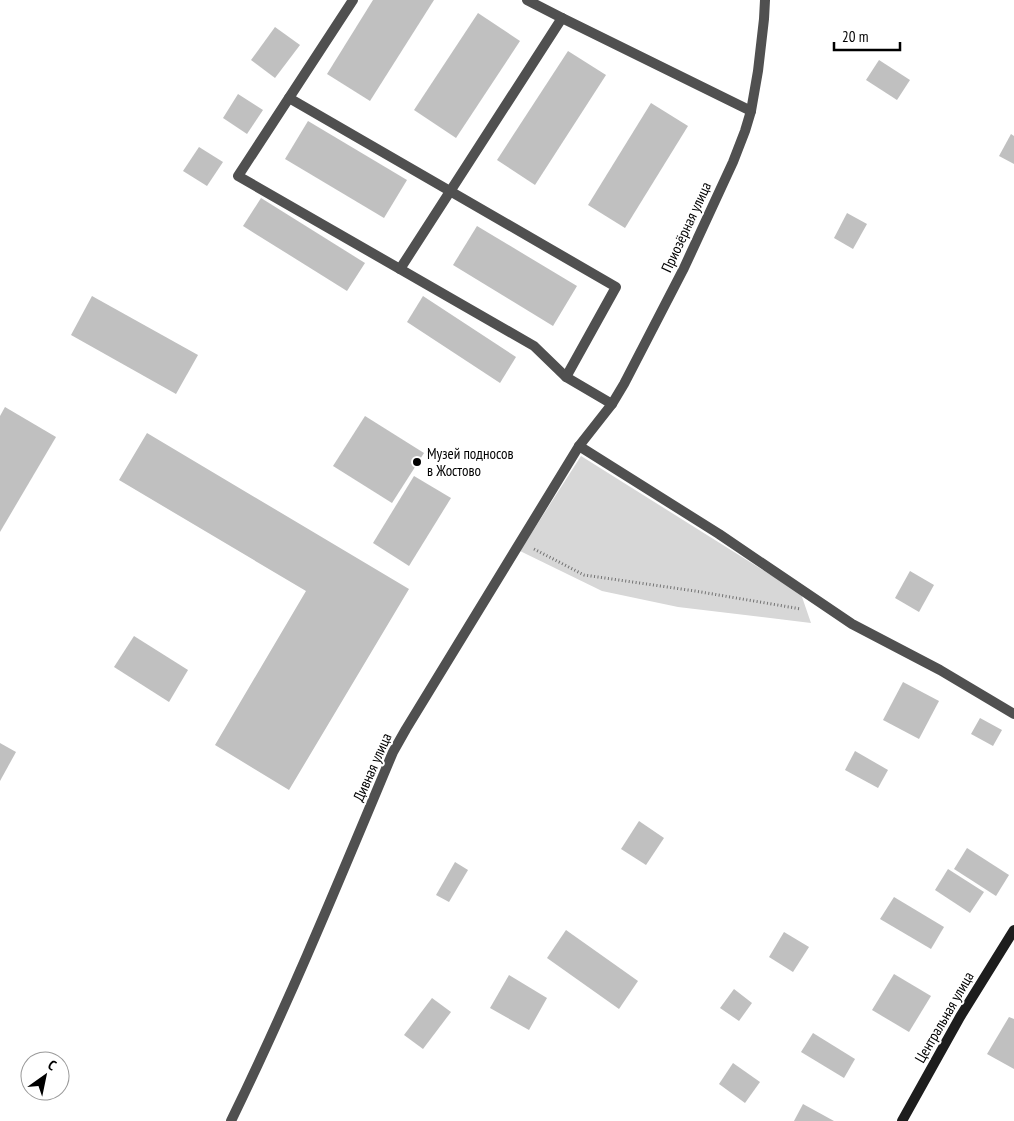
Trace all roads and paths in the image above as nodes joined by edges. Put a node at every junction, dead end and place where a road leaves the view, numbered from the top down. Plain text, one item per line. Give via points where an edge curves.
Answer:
1 (353, 0) edge
2 (527, 0) edge
3 (765, 0) edge
4 (562, 18) junction
5 (289, 98) junction
6 (751, 111) junction
7 (450, 191) junction
8 (400, 269) junction
9 (566, 377) junction
10 (612, 404) junction
11 (578, 446) junction
12 (520, 542) junction
13 (817, 601) junction
14 (1014, 714) edge
15 (1014, 930) edge
16 (231, 1121) edge
17 (902, 1121) edge

1 - 5 street
2 - 4 street
3 - 6 street, Приозёрная улица
4 - 6 street
4 - 7 street
5 - 7 street
5 - 8 street via 238,176
6 - 10 street, Приозёрная улица via 734,162 688,260 646,345
7 - 8 street
7 - 9 street via 616,287
8 - 9 street via 534,346
9 - 10 street
10 - 11 street, Приозёрная улица
11 - 12 street, Дивная улица
11 - 13 street via 719,534
12 - 13 path via 584,575 811,611
12 - 16 street, Дивная улица via 394,752 322,922
13 - 14 street via 852,624 940,670
15 - 17 street, Центральная улица

